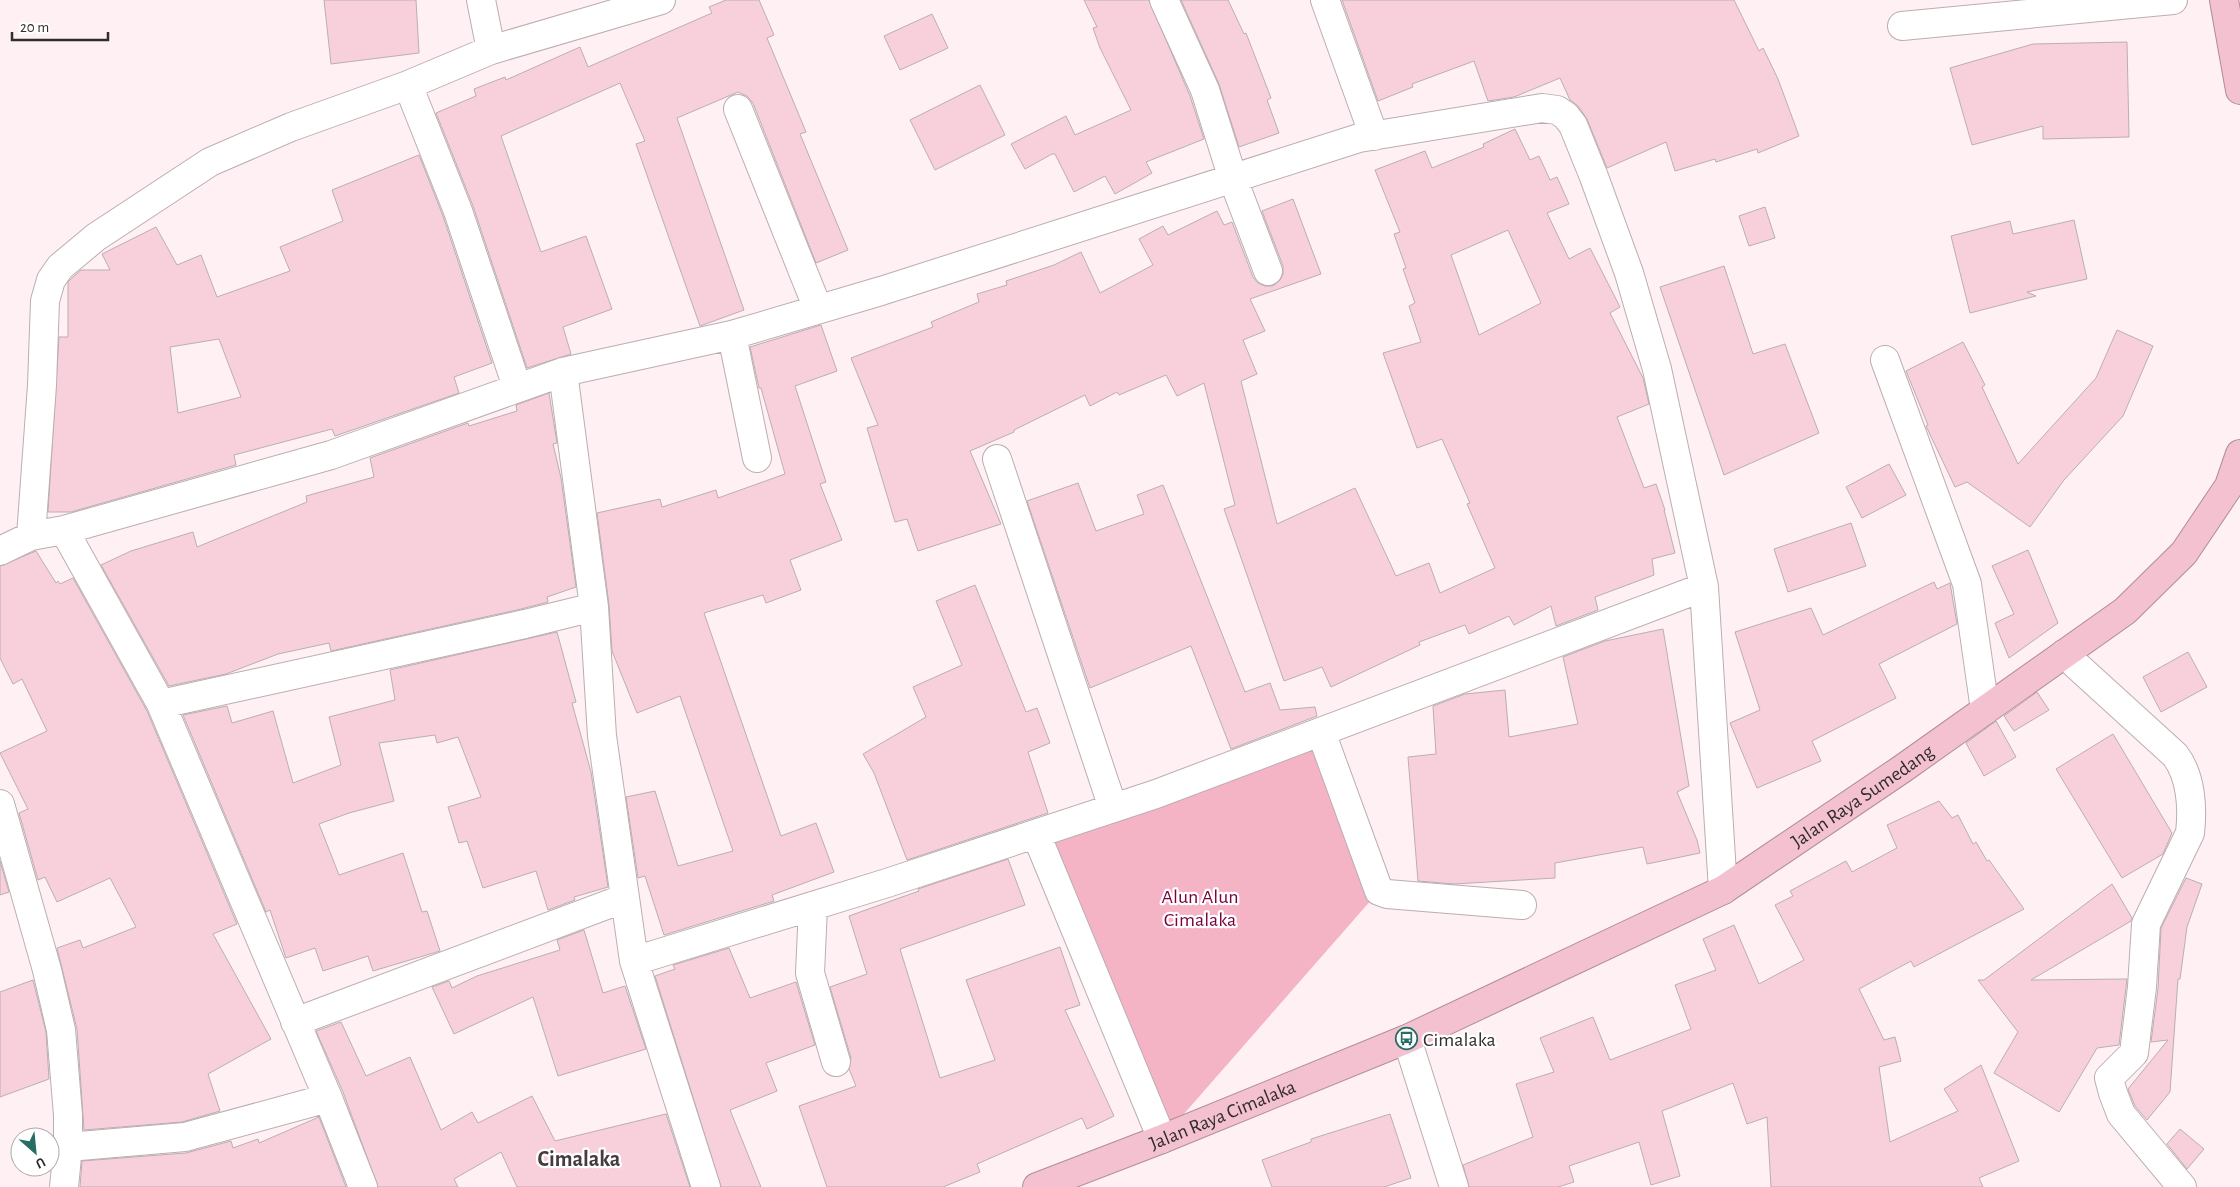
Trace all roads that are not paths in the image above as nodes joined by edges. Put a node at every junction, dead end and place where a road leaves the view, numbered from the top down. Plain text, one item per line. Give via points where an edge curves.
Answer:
1 (481, 0) edge
2 (661, 0) edge
3 (1164, 0) edge
4 (1325, 0) edge
5 (2173, 0) edge
6 (2224, 0) edge
7 (1902, 26) dead end
8 (491, 50) junction
9 (408, 85) junction
10 (2240, 90) edge
11 (738, 109) dead end
12 (1374, 136) junction
13 (1233, 179) junction
14 (1268, 271) dead end
15 (818, 310) junction
16 (732, 335) junction
17 (1885, 360) dead end
18 (563, 372) junction
19 (517, 387) junction
20 (2240, 454) edge
21 (757, 458) dead end
22 (996, 459) dead end
23 (64, 530) junction
24 (31, 536) junction
25 (0, 551) edge
26 (1704, 587) junction
27 (594, 607) junction
28 (2064, 654) junction
29 (161, 704) junction
30 (1985, 710) junction
31 (1320, 732) junction
32 (0, 804) edge
33 (1113, 808) junction
34 (1036, 834) junction
35 (1723, 890) junction
36 (625, 898) junction
37 (1522, 905) dead end
38 (813, 907) junction
39 (634, 961) junction
40 (295, 1022) junction
41 (1407, 1039) junction
42 (836, 1062) dead end
43 (328, 1098) junction
44 (1162, 1140) junction
45 (68, 1147) junction
46 (64, 1187) edge
47 (363, 1187) edge
48 (706, 1187) edge
49 (1037, 1187) edge
50 (1454, 1187) edge
51 (2182, 1187) edge

1 - 8 street
2 - 8 street
3 - 13 street via 1205,90
4 - 12 street
5 - 7 street
6 - 10 highway
8 - 9 street
9 - 19 street via 458,211
9 - 24 street via 292,127 210,162 96,237 60,267 51,280 45,301
11 - 15 street
12 - 13 street
12 - 26 street via 1542,108 1557,110 1573,125 1629,273 1657,369
13 - 14 street
13 - 15 street
15 - 16 street
16 - 18 street
16 - 21 street
17 - 30 street via 1967,584
18 - 19 street
18 - 27 street
19 - 23 street via 331,455
20 - 28 highway, Jalan Raya Sumedang via 2229,486 2184,553 2125,611
22 - 33 street
23 - 24 street
23 - 29 street
24 - 25 street
26 - 31 street
26 - 35 street
27 - 29 street
27 - 36 street via 602,736
28 - 30 highway, Jalan Raya Sumedang
28 - 51 street via 2175,755 2186,775 2192,821 2190,833 2146,924 2134,1053 2109,1078 2121,1114
29 - 40 street
30 - 35 highway, Jalan Raya Sumedang
31 - 33 street
31 - 37 street via 1379,891
32 - 45 street via 31,908 60,1030
33 - 34 street
34 - 38 street
34 - 44 street
35 - 41 highway, Jalan Raya Sumedang
36 - 39 street
36 - 40 street
38 - 39 street
38 - 42 street via 810,973
39 - 48 street
40 - 43 street
41 - 44 highway, Jalan Raya Cimalaka
41 - 50 street
43 - 45 street via 185,1137
43 - 47 street
44 - 49 highway, Jalan Raya Cimalaka
45 - 46 street

